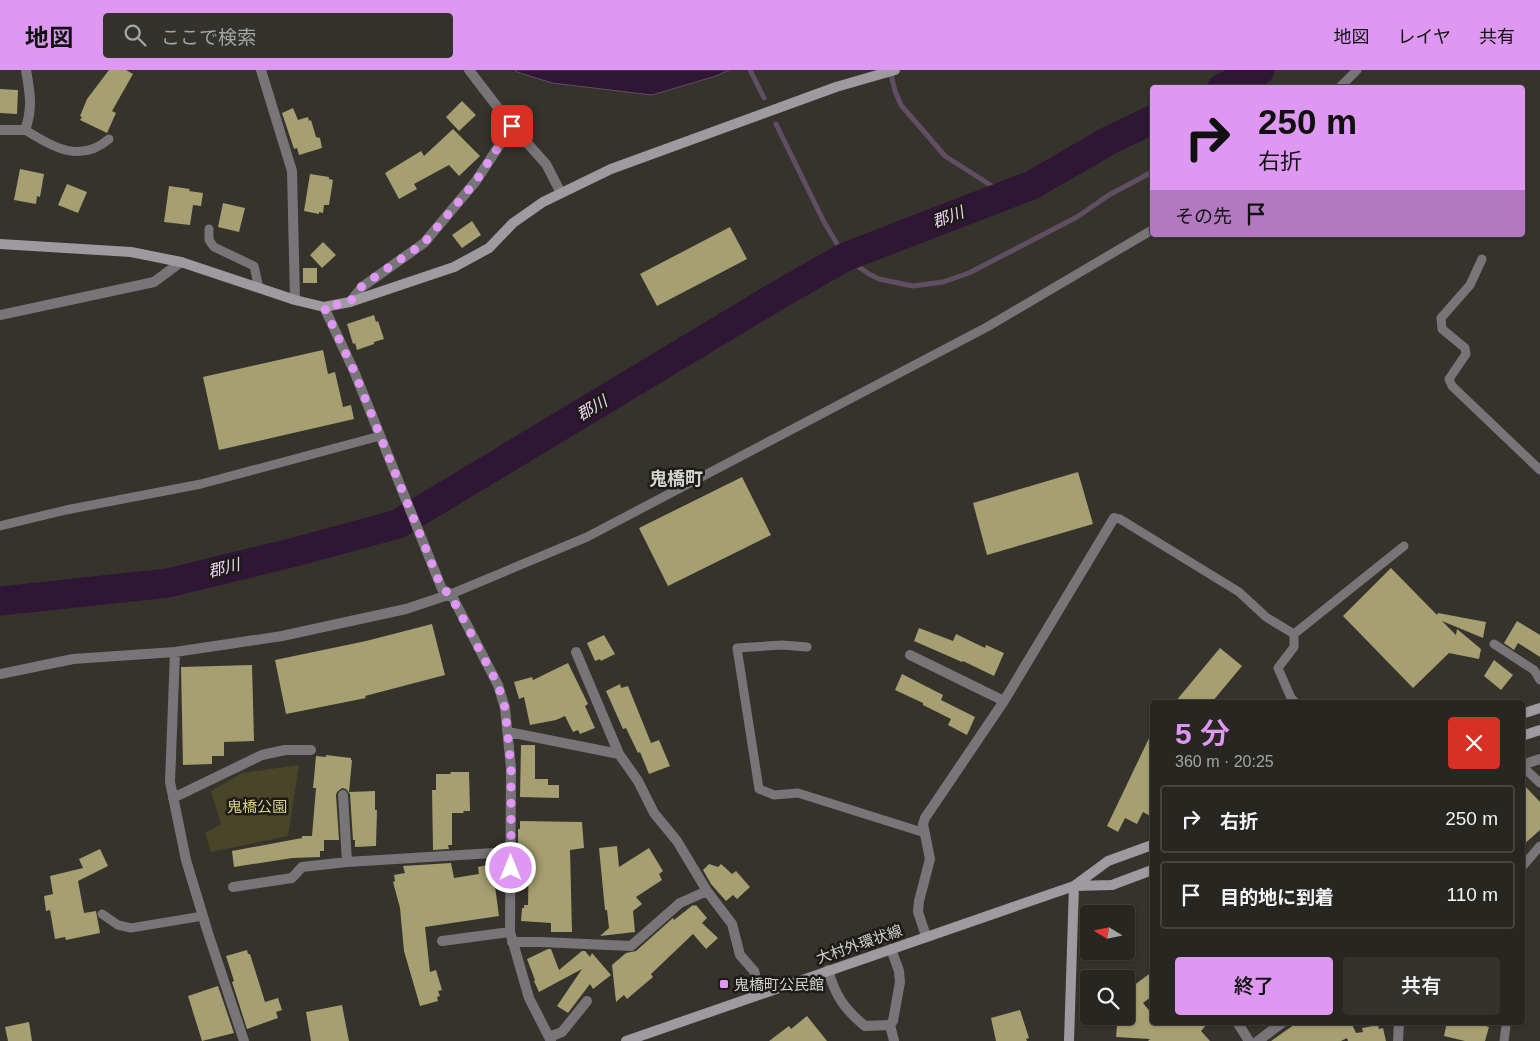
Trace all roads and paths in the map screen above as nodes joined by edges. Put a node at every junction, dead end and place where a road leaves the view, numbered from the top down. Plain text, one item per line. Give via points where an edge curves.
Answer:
1 (26, 70) edge
2 (261, 70) edge
3 (469, 70) edge
4 (895, 70) edge
5 (1357, 70) edge
6 (1342, 85) edge
7 (512, 126) junction
8 (0, 130) edge
9 (25, 130) junction
10 (109, 139) dead end
11 (561, 193) junction
12 (209, 229) dead end
13 (1150, 231) edge
14 (0, 244) edge
15 (1482, 259) dead end
16 (181, 262) junction
17 (259, 288) junction
18 (294, 300) junction
19 (350, 302) junction
20 (324, 307) junction
21 (0, 315) edge
22 (382, 440) junction
23 (1540, 470) edge
24 (1114, 518) joint
25 (0, 526) edge
26 (1404, 546) dead end
27 (446, 592) junction
28 (1294, 634) junction
29 (1494, 644) dead end
30 (807, 647) dead end
31 (175, 652) junction
32 (576, 652) dead end
33 (910, 655) dead end
34 (0, 674) edge
35 (1540, 680) edge
36 (1292, 700) edge
37 (1004, 701) junction
38 (1540, 708) edge
39 (1525, 713) edge
40 (1540, 730) edge
41 (508, 732) junction
42 (1525, 735) edge
43 (311, 750) dead end
44 (619, 754) junction
45 (1540, 759) edge
46 (1525, 764) edge
47 (1525, 768) edge
48 (1540, 783) edge
49 (342, 795) dead end
50 (173, 798) junction
51 (925, 833) junction
52 (1150, 846) edge
53 (1540, 846) edge
54 (511, 852) junction
55 (347, 862) junction
56 (1525, 864) edge
57 (1150, 871) edge
58 (1074, 886) junction
59 (233, 887) dead end
60 (707, 892) junction
61 (102, 914) dead end
62 (203, 916) junction
63 (926, 936) junction
64 (511, 937) junction
65 (442, 941) dead end
66 (891, 948) junction
67 (828, 970) junction
68 (761, 994) junction
69 (587, 1001) dead end
70 (890, 1025) junction
71 (1239, 1025) edge
72 (1279, 1025) edge
73 (1399, 1025) edge
74 (1506, 1025) edge
75 (550, 1039) edge
76 (244, 1041) edge
77 (626, 1041) edge
78 (894, 1041) edge
79 (1069, 1041) edge
80 (1249, 1041) edge
81 (1258, 1041) edge
82 (1398, 1041) edge
83 (1504, 1041) edge

1 - 9 street via 32,104
2 - 18 street via 292,171
3 - 7 street
4 - 11 street via 611,169
5 - 6 lane
7 - 11 street via 546,164
7 - 19 street via 476,181 424,243 362,286
8 - 9 street
9 - 10 lane via 52,146 76,152 99,147
11 - 19 street via 513,223 489,248 454,268
12 - 17 lane via 209,240 214,248 254,266
13 - 27 lane via 987,327 587,537
14 - 16 street via 131,252
15 - 23 lane via 1470,285 1441,318 1442,329 1465,348 1466,354 1449,379 1452,386
16 - 17 street
16 - 21 street via 154,282
17 - 18 street
18 - 20 street
19 - 20 street
20 - 22 street
22 - 25 lane via 201,484
22 - 27 street
24 - 28 lane via 1239,592 1266,617
24 - 37 street
26 - 28 lane
27 - 31 street via 406,609 282,636
27 - 41 street via 498,685
28 - 36 lane via 1294,647 1278,668
29 - 35 lane via 1534,670
30 - 51 lane via 736,648 759,789 774,795 798,793
31 - 34 street via 73,659
31 - 50 street via 170,782
32 - 44 street
33 - 37 street
37 - 51 street via 925,818
38 - 39 street
40 - 42 street
41 - 44 street
41 - 54 street
43 - 50 street via 285,750 262,755
44 - 60 street
45 - 46 street
47 - 48 lane
49 - 55 street
50 - 62 street via 186,860
51 - 63 street via 930,859 918,912
52 - 58 street, 大村外環状線 via 1108,861
53 - 56 lane
54 - 55 street
54 - 64 street
55 - 59 street via 302,867 292,878
57 - 58 street, 大村外環状線 via 1112,885
58 - 63 street, 大村外環状線
58 - 79 street
60 - 64 street via 680,903 631,946 541,942
60 - 68 street via 732,924 740,955 754,971
61 - 62 lane via 118,925 131,928
62 - 76 street
63 - 66 street, 大村外環状線
64 - 65 street
64 - 75 street via 529,998
66 - 67 street, 大村外環状線
66 - 70 street via 900,982
67 - 68 street, 大村外環状線
67 - 70 street via 834,992 855,1018 865,1026
68 - 77 street, 大村外環状線
69 - 75 street via 562,1032
70 - 78 street
71 - 80 street
72 - 81 street
73 - 82 street
74 - 83 lane

